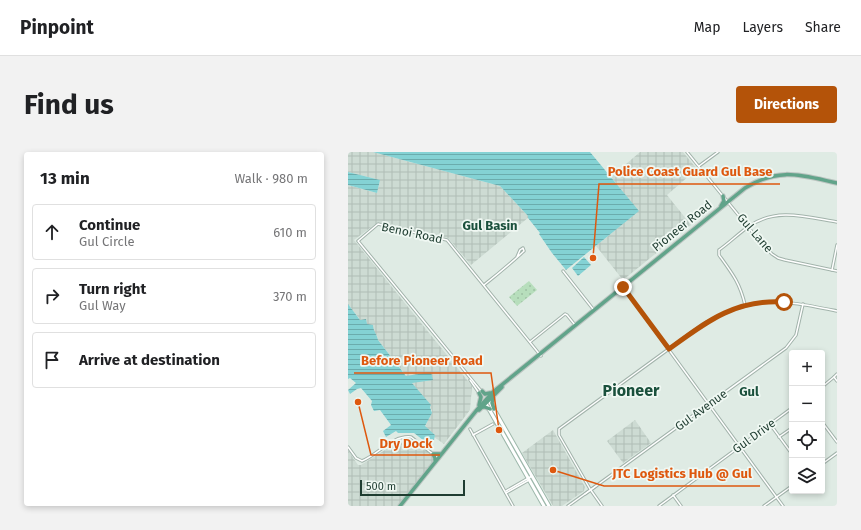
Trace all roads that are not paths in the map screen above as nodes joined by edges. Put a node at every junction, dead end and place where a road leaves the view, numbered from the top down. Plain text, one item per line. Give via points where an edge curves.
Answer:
1 (687, 152) edge
2 (718, 152) edge
3 (699, 166) junction
4 (837, 183) edge
5 (723, 196) junction
6 (728, 201) junction
7 (720, 208) junction
8 (837, 222) edge
9 (748, 226) junction
10 (837, 245) edge
11 (517, 258) junction
12 (832, 270) junction
13 (563, 271) dead end
14 (837, 271) edge
15 (484, 285) junction
16 (623, 287) junction
17 (803, 304) junction
18 (745, 305) junction
19 (595, 310) junction
20 (837, 310) edge
21 (576, 325) junction
22 (530, 342) junction
23 (669, 349) junction
24 (540, 355) junction
25 (837, 374) edge
26 (834, 377) junction
27 (837, 381) edge
28 (823, 386) edge
29 (480, 392) junction
30 (494, 393) junction
31 (486, 400) junction
32 (709, 404) junction
33 (480, 407) junction
34 (492, 409) junction
35 (789, 410) edge
36 (493, 424) dead end
37 (770, 424) junction
38 (825, 426) edge
39 (470, 429) dead end
40 (789, 430) edge
41 (473, 435) junction
42 (779, 437) junction
43 (837, 442) edge
44 (348, 447) edge
45 (740, 447) junction
46 (446, 449) junction
47 (789, 450) edge
48 (441, 453) junction
49 (837, 453) edge
50 (433, 454) junction
51 (438, 458) junction
52 (434, 462) junction
53 (825, 462) edge
54 (532, 477) junction
55 (529, 479) junction
56 (789, 488) edge
57 (590, 490) junction
58 (506, 492) junction
59 (673, 495) junction
60 (776, 497) junction
61 (402, 506) edge
62 (513, 506) edge
63 (544, 506) edge
64 (549, 506) edge
65 (568, 506) edge
66 (602, 506) edge
67 (659, 506) edge
68 (682, 506) edge
69 (764, 506) edge
70 (783, 506) edge

1 - 3 street, Gul Lane
2 - 3 street
3 - 5 street, Gul Lane
4 - 6 main road, Pioneer Road via 796,174 775,175 754,183
5 - 6 street, Gul Lane
5 - 7 main road via 724,202
6 - 7 main road, Pioneer Road
6 - 9 street, Gul Lane
7 - 16 main road, Pioneer Road
8 - 9 street via 784,214 766,217
9 - 12 street, Gul Lane via 762,244 778,258
9 - 18 street via 718,252 740,285
10 - 12 street
11 - 11 street via 520,250 523,248 524,251
11 - 15 street
12 - 14 street, Gul Lane
13 - 19 street
15 - 22 street, Benoi Road
15 - 29 street, Benoi Road via 446,239 379,224 358,241
16 - 19 main road, Pioneer Road
16 - 23 street
17 - 18 street via 772,302
17 - 20 street
17 - 32 street, Gul Avenue via 796,335 791,344
18 - 23 street via 719,314
19 - 21 main road, Pioneer Road
21 - 22 street via 565,314
21 - 24 main road, Pioneer Road
22 - 24 street, Benoi Road
23 - 32 street
23 - 57 street via 559,429 558,435
24 - 30 main road, Pioneer Road
25 - 26 street
26 - 27 street
26 - 28 street
29 - 30 main road
29 - 31 street, Benoi Road
29 - 33 main road
30 - 31 main road, Pioneer Road
30 - 34 main road
31 - 33 main road, Pioneer Road
31 - 34 main road, Benoi Road
32 - 45 street
32 - 57 street, Gul Avenue
33 - 34 main road
33 - 46 main road, Pioneer Road
34 - 54 main road, Benoi Road
34 - 55 main road, Benoi Road
35 - 37 street, Gul Drive
36 - 41 street
37 - 42 street
37 - 45 street, Gul Drive
38 - 43 street
39 - 41 street
40 - 42 street
41 - 58 street
42 - 47 street
44 - 50 street via 356,458 362,461 406,436
45 - 59 street, Gul Drive
45 - 60 street
46 - 48 main road, Pioneer Road
46 - 51 main road, Pioneer Road
48 - 50 main road
48 - 51 main road, Pioneer Road
49 - 53 street
50 - 51 street
50 - 52 main road
51 - 52 main road, Pioneer Road
51 - 61 main road, Pioneer Road
52 - 61 main road, Pioneer Road
54 - 55 street
54 - 64 main road, Benoi Road
55 - 58 street
55 - 63 main road, Benoi Road
56 - 60 street
57 - 65 street, Gul Avenue
57 - 66 street
58 - 62 street
59 - 67 street, Gul Drive
59 - 68 street
60 - 69 street
60 - 70 street

